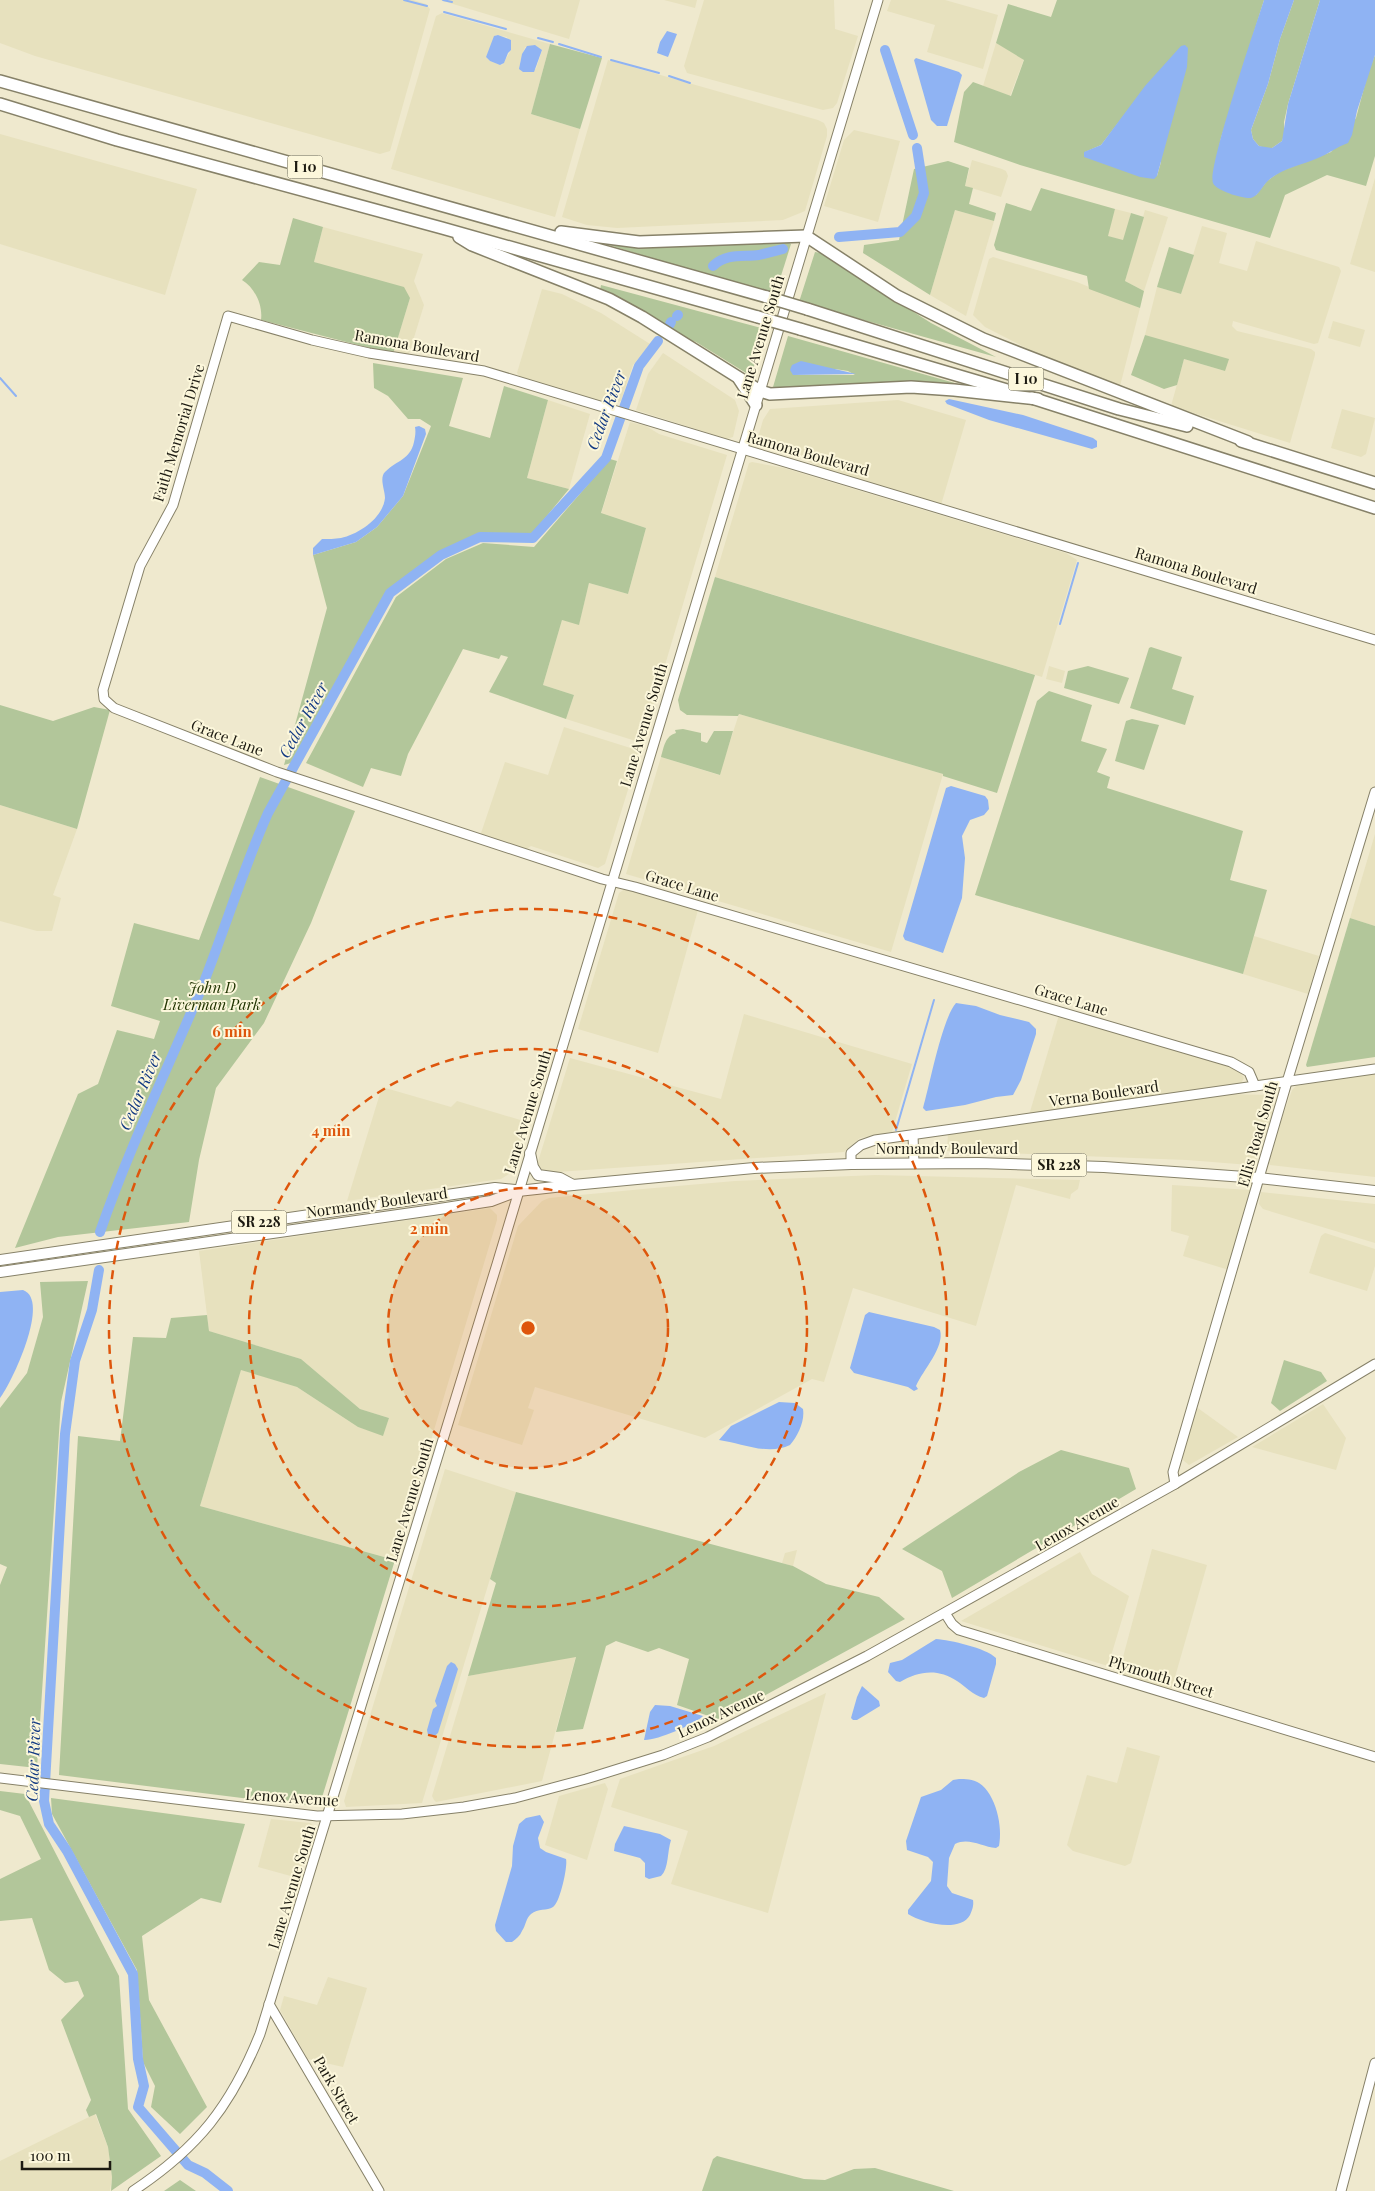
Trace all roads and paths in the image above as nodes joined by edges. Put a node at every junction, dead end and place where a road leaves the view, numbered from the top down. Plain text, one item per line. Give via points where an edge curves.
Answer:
1 (878, 0) edge
2 (0, 76) edge
3 (0, 81) edge
4 (20, 86) junction
5 (0, 104) edge
6 (502, 222) junction
7 (442, 228) junction
8 (806, 236) junction
9 (228, 316) joint
10 (736, 376) junction
11 (760, 391) junction
12 (1038, 400) junction
13 (756, 405) junction
14 (1248, 442) junction
15 (741, 449) junction
16 (1375, 483) edge
17 (1375, 508) edge
18 (1375, 640) edge
19 (103, 696) joint
20 (1375, 792) edge
21 (611, 882) junction
22 (1375, 1069) edge
23 (1287, 1082) junction
24 (1255, 1086) junction
25 (914, 1135) junction
26 (530, 1153) junction
27 (914, 1163) junction
28 (851, 1164) junction
29 (1259, 1178) junction
30 (572, 1184) junction
31 (518, 1191) junction
32 (1375, 1191) edge
33 (188, 1233) junction
34 (140, 1252) junction
35 (0, 1260) edge
36 (0, 1272) edge
37 (1375, 1364) edge
38 (1175, 1484) junction
39 (945, 1613) junction
40 (1375, 1757) edge
41 (0, 1778) edge
42 (328, 1816) junction
43 (269, 2004) junction
44 (1375, 2063) edge
45 (133, 2191) edge
46 (379, 2191) edge
47 (1341, 2191) edge

1 - 8 street, Lane Avenue South
2 - 4 highway
3 - 4 highway, I 10
4 - 6 highway, I 10
5 - 7 highway, I 10 via 116,140
6 - 8 highway via 640,242
6 - 14 highway, I 10, bridge via 807,309 1119,408
7 - 10 highway via 472,244 609,299
7 - 12 highway, I 10, bridge
8 - 11 street, Lane Avenue South
8 - 14 highway via 897,296 983,339
9 - 15 street, Ramona Boulevard via 331,344 484,371
9 - 19 street, Faith Memorial Drive via 177,495 166,522 140,566
10 - 11 highway
10 - 13 highway
11 - 12 highway via 778,395 933,388
11 - 13 street, Lane Avenue South
12 - 17 highway, I 10
13 - 15 street, Lane Avenue South
14 - 16 highway, I 10
15 - 18 street, Ramona Boulevard
15 - 21 street, Lane Avenue South
19 - 21 street, Grace Lane via 114,708 277,772
20 - 23 street, Ellis Road South
21 - 24 street, Grace Lane via 1231,1062 1249,1072
21 - 26 street, Lane Avenue South
22 - 23 street, Verna Boulevard
23 - 24 street, Verna Boulevard
23 - 29 street, Ellis Road South
24 - 25 street, Verna Boulevard
25 - 27 street
25 - 28 street, Verna Boulevard via 861,1145 851,1153
26 - 30 main road via 538,1175 560,1178
26 - 31 street, Lane Avenue South
27 - 28 main road, Normandy Boulevard / SR 228
27 - 29 main road, Normandy Boulevard / SR 228 via 1099,1167
28 - 30 main road, Normandy Boulevard / SR 228
29 - 32 main road, Normandy Boulevard / SR 228
29 - 38 street, Ellis Road South via 1172,1472
30 - 31 main road, Normandy Boulevard / SR 228
31 - 33 main road, Normandy Boulevard / SR 228 via 494,1188
31 - 34 main road, Normandy Boulevard / SR 228 via 491,1201
31 - 42 street, Lane Avenue South
33 - 34 main road via 184,1237 148,1244
33 - 35 main road, Normandy Boulevard / SR 228
34 - 36 main road, Normandy Boulevard / SR 228
37 - 38 street, Lenox Avenue
38 - 39 street, Lenox Avenue
39 - 40 street, Plymouth Street via 959,1630
39 - 42 street, Lenox Avenue via 760,1712 663,1755 493,1802 424,1812
41 - 42 street, Lenox Avenue
42 - 43 street, Lane Avenue South
43 - 45 street, Lane Avenue South via 241,2077 221,2109 190,2148
43 - 46 street, Park Street
44 - 47 street

